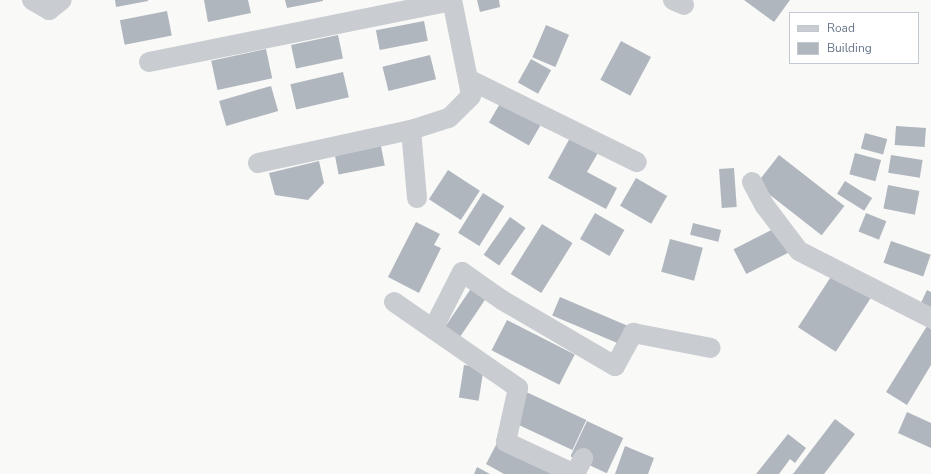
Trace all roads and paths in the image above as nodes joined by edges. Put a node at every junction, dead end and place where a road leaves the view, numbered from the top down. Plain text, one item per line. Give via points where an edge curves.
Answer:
1 (32, 0) edge
2 (62, 0) edge
3 (452, 0) edge
4 (149, 62) dead end
5 (468, 79) junction
6 (411, 130) junction
7 (637, 162) dead end
8 (258, 163) dead end
9 (752, 182) dead end
10 (417, 198) dead end
11 (394, 302) dead end
12 (931, 318) edge
13 (434, 330) junction
14 (710, 348) dead end
15 (578, 469) edge

1 - 2 street via 49,10
3 - 4 street
3 - 5 street
5 - 6 street via 471,96 449,118
5 - 7 street
6 - 8 street
6 - 10 street
9 - 12 street via 765,206 799,251
11 - 13 street
13 - 14 street via 462,272 502,300 615,366 633,333
13 - 15 street via 518,388 506,442

